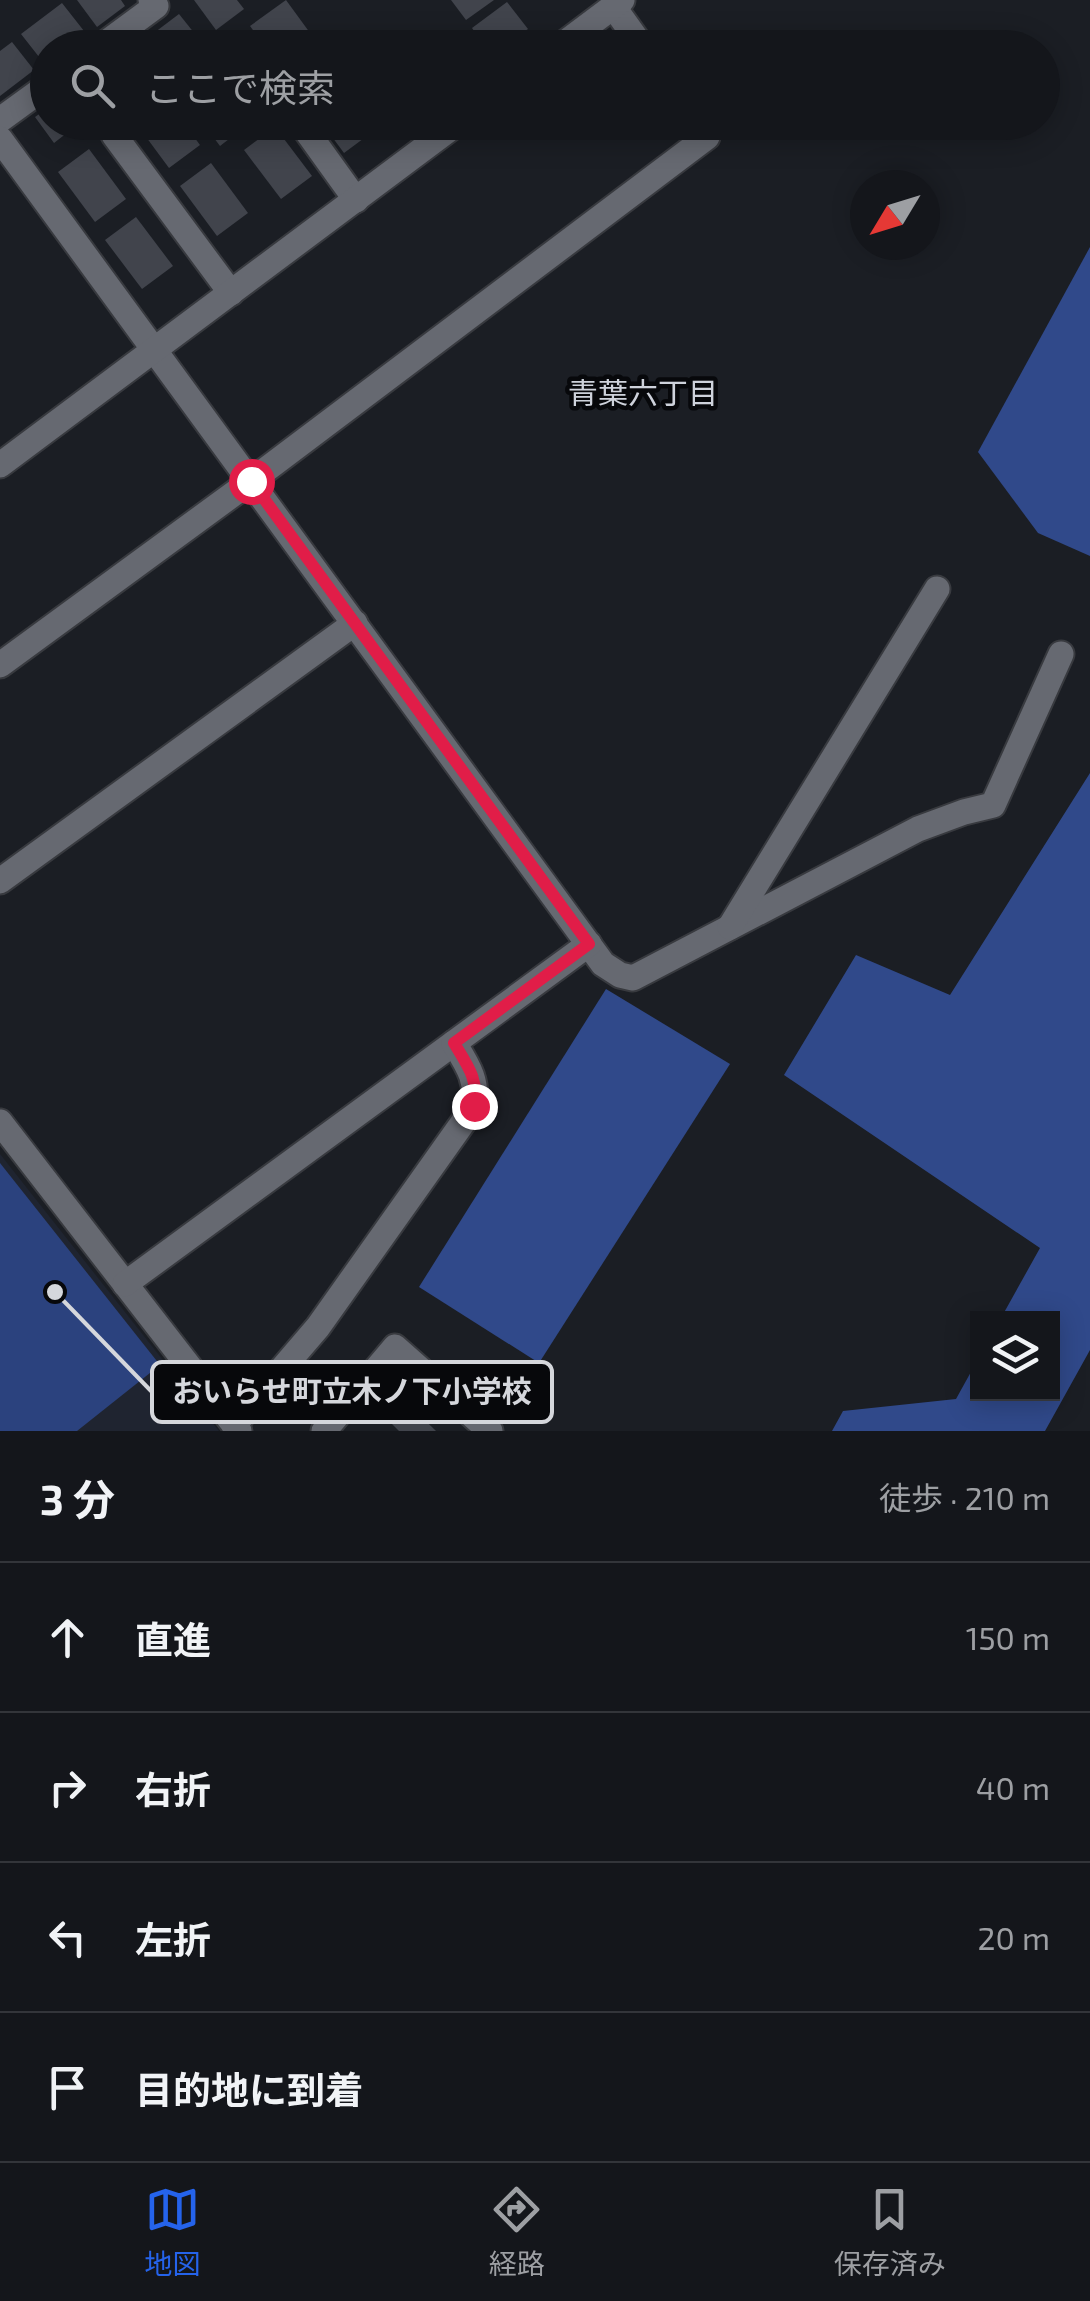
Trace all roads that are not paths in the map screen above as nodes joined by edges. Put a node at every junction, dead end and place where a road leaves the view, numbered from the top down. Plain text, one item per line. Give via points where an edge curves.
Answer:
1 (152, 0) edge
2 (618, 3) edge
3 (123, 30) edge
4 (582, 30) edge
5 (633, 30) edge
6 (30, 98) edge
7 (0, 120) edge
8 (0, 139) edge
9 (118, 140) edge
10 (313, 140) edge
11 (435, 140) edge
12 (704, 140) edge
13 (356, 200) junction
14 (231, 293) junction
15 (156, 350) junction
16 (0, 465) edge
17 (251, 481) junction
18 (937, 588) dead end
19 (355, 623) junction
20 (1061, 654) dead end
21 (0, 665) edge
22 (0, 881) edge
23 (730, 927) junction
24 (589, 944) junction
25 (454, 1043) junction
26 (0, 1122) edge
27 (125, 1284) junction
28 (236, 1428) edge
29 (324, 1431) edge
30 (490, 1431) edge

1 - 3 street via 156,6
2 - 4 street
2 - 5 street
6 - 7 street
8 - 15 street
9 - 14 street
10 - 13 street
11 - 13 street
12 - 17 street
13 - 14 street
14 - 15 street
15 - 16 street
15 - 17 street
17 - 19 street
17 - 21 street
18 - 23 street
19 - 22 street
19 - 24 street
20 - 23 street via 993,805 918,829
23 - 24 street via 633,978 603,964
24 - 25 street
25 - 27 street
25 - 28 street via 473,1074 474,1106 318,1327
26 - 27 street
27 - 28 street
29 - 30 street via 395,1346

